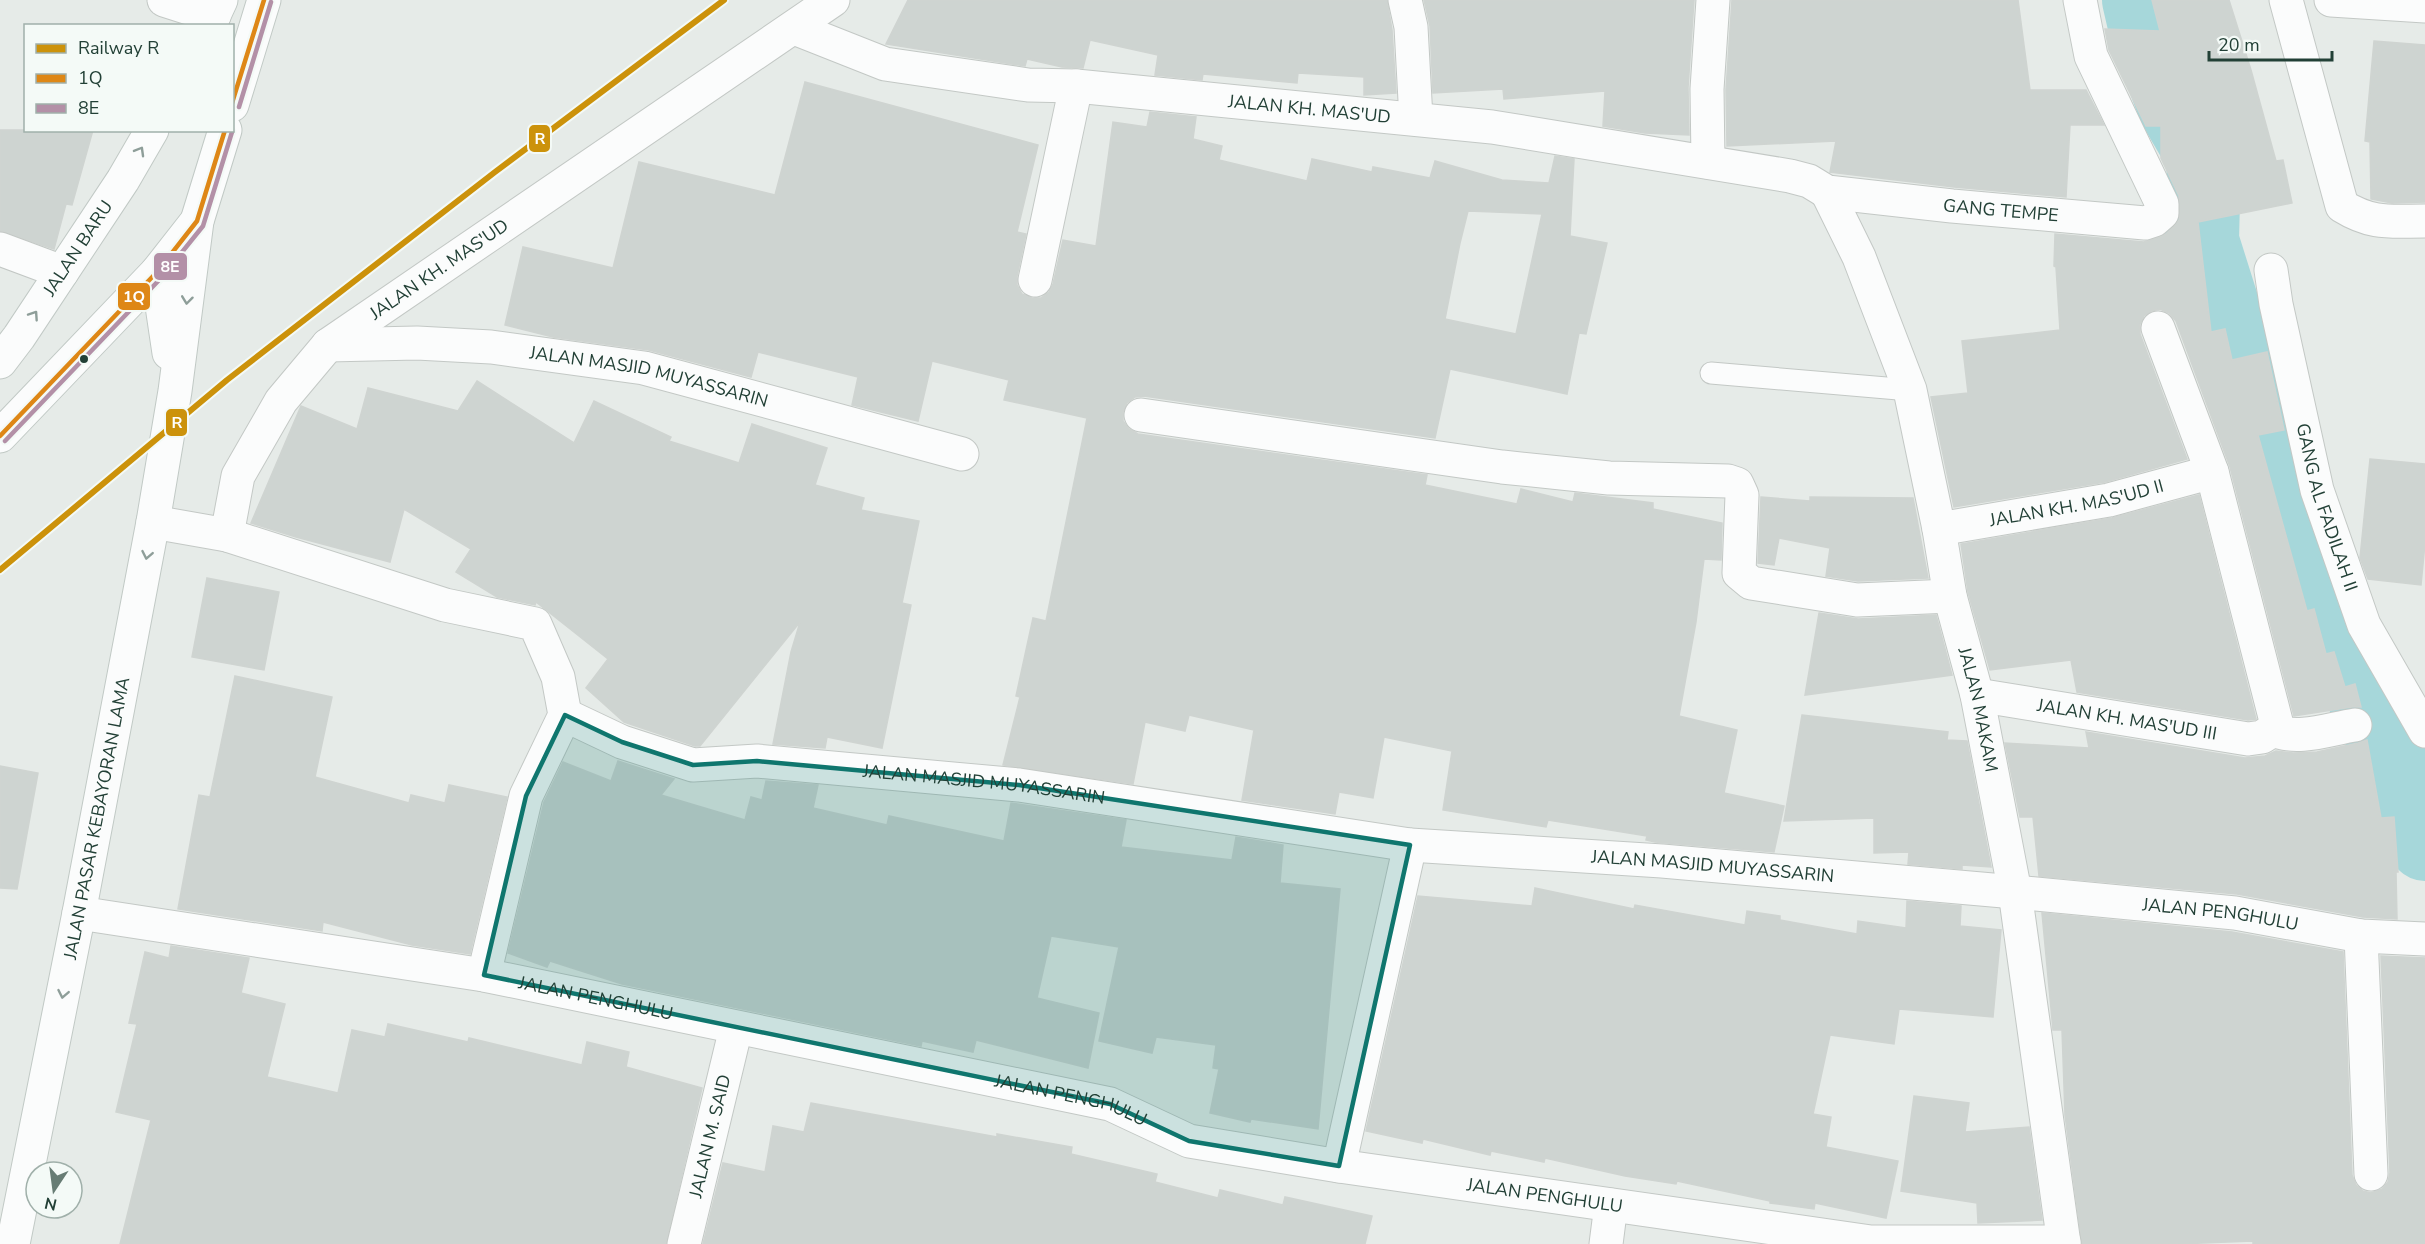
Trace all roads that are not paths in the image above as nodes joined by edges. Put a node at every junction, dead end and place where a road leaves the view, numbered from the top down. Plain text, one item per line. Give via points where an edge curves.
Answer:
1 (164, 0) edge
2 (264, 0) edge
3 (833, 0) edge
4 (1405, 0) edge
5 (1713, 0) edge
6 (2080, 0) edge
7 (2286, 0) edge
8 (2331, 0) edge
9 (2425, 6) edge
10 (215, 14) edge
11 (794, 28) junction
12 (1076, 86) junction
13 (234, 98) edge
14 (1416, 119) junction
15 (151, 132) edge
16 (224, 132) edge
17 (1708, 162) junction
18 (1827, 192) junction
19 (197, 221) junction
20 (2425, 221) edge
21 (0, 249) edge
22 (2271, 270) dead end
23 (62, 272) junction
24 (157, 272) junction
25 (1035, 280) dead end
26 (2158, 328) dead end
27 (328, 345) junction
28 (0, 362) edge
29 (1711, 373) dead end
30 (1910, 390) junction
31 (175, 391) junction
32 (1141, 415) dead end
33 (0, 436) edge
34 (962, 454) dead end
35 (2212, 472) junction
36 (153, 522) junction
37 (1939, 529) junction
38 (227, 536) junction
39 (1950, 596) junction
40 (1977, 695) junction
41 (565, 715) junction
42 (2355, 725) dead end
43 (2273, 730) junction
44 (2425, 731) edge
45 (1410, 845) junction
46 (2015, 892) junction
47 (79, 913) junction
48 (2361, 936) junction
49 (2425, 939) edge
50 (484, 975) junction
51 (736, 1028) junction
52 (1339, 1166) junction
53 (2371, 1174) dead end
54 (1611, 1204) junction
55 (9, 1231) edge
56 (2064, 1243) edge
57 (684, 1244) edge
58 (1606, 1244) edge

1 - 10 street
2 - 13 street
3 - 11 street, JALAN KH. MAS'UD
4 - 14 street via 1411,27
5 - 17 street via 1707,90
6 - 18 street, GANG TEMPE via 2091,56 2162,204 2162,213 2154,220 2145,223
7 - 20 street via 2342,206 2376,222
8 - 9 street
11 - 12 street, JALAN KH. MAS'UD via 885,64 1028,85
11 - 27 street, JALAN KH. MAS'UD
12 - 14 street, JALAN KH. MAS'UD
12 - 25 street
14 - 17 street, JALAN KH. MAS'UD via 1492,127
23 -> 15 street, JALAN BARU
16 - 19 street
17 - 18 street, JALAN KH. MAS'UD via 1790,176
18 - 30 street, JALAN MAKAM via 1858,257
19 - 24 street
19 -> 31 street, JALAN PASAR KEBAYORAN LAMA
21 - 23 street
22 - 44 street, GANG AL FADILAH II via 2317,490 2364,625
28 -> 23 street, JALAN BARU
24 - 31 street, JALAN PASAR KEBAYORAN LAMA
24 - 33 street
26 - 35 street
27 - 34 street, JALAN MASJID MUYASSARIN via 491,346 644,368
27 - 38 street, JALAN KH. MAS'UD via 281,401 238,476
29 - 30 lane
30 - 37 street, JALAN MAKAM
31 - 36 street, JALAN PASAR KEBAYORAN LAMA
32 - 39 street via 1502,468 1609,478 1728,481 1737,484 1742,495 1739,573 1751,583 1857,600
35 - 37 street, JALAN KH. MAS'UD II via 2109,500
35 - 43 street via 2276,721
36 - 38 street
36 -> 47 street, JALAN PASAR KEBAYORAN LAMA
37 - 39 street, JALAN MAKAM
38 - 41 street via 445,605 535,624 558,676
39 - 40 street, JALAN MAKAM
40 - 43 street, JALAN KH. MAS'UD III via 2248,739
40 - 46 street, JALAN MAKAM
41 - 45 street, JALAN MASJID MUYASSARIN via 622,742 693,765 757,761 1019,785
41 - 50 street via 526,796
42 - 43 street via 2297,735
45 - 46 street, JALAN MASJID MUYASSARIN via 1662,861
45 - 52 street
46 - 48 street, JALAN PENGHULU via 2235,913
46 - 56 street, JALAN MAKAM
47 - 50 street, JALAN PENGHULU
47 -> 55 street, JALAN PASAR KEBAYORAN LAMA
48 - 49 street, JALAN PENGHULU
48 - 53 street
50 - 51 street, JALAN PENGHULU
51 - 52 street, JALAN PENGHULU via 1110,1104 1189,1141
51 - 57 street, JALAN M. SAID
52 - 54 street, JALAN PENGHULU
54 - 56 street, JALAN PENGHULU via 1871,1242
54 - 58 street

